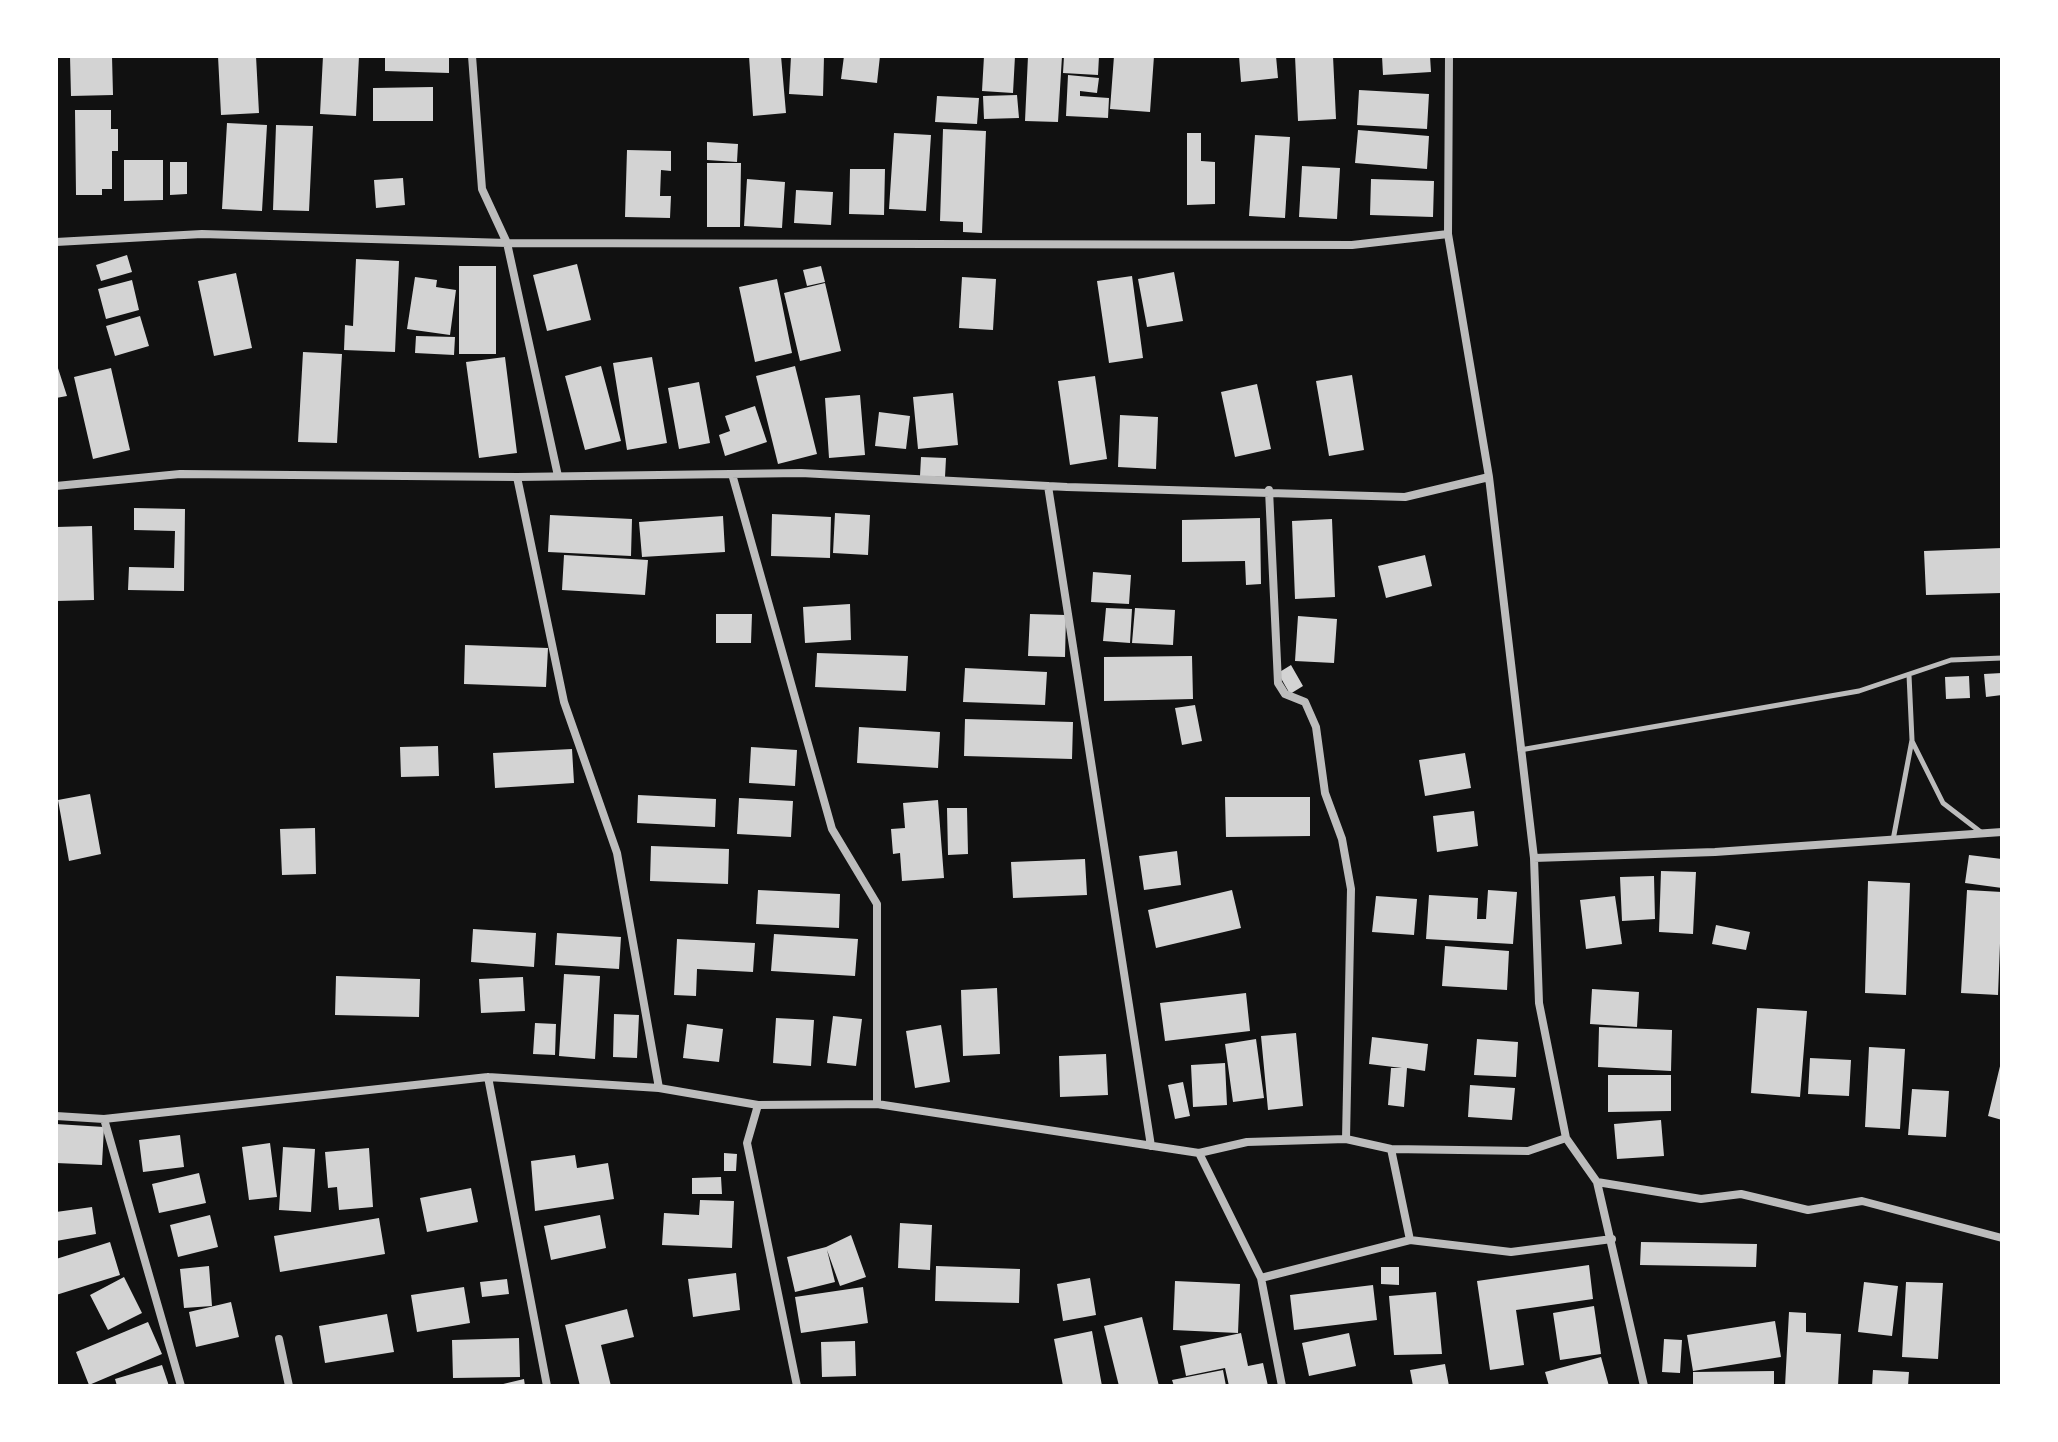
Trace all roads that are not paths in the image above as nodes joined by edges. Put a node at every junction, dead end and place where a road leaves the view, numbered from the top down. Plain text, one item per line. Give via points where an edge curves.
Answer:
1 (472, 56) edge
2 (1449, 56) edge
3 (1448, 234) junction
4 (56, 242) edge
5 (507, 243) junction
6 (732, 474) junction
7 (558, 476) junction
8 (517, 477) junction
9 (1489, 477) junction
10 (56, 486) edge
11 (1048, 486) junction
12 (1269, 490) junction
13 (2002, 658) edge
14 (1909, 675) junction
15 (1912, 740) junction
16 (1519, 750) junction
17 (2002, 832) edge
18 (1986, 833) junction
19 (1893, 840) junction
20 (1534, 858) junction
21 (488, 1077) junction
22 (659, 1088) junction
23 (877, 1104) junction
24 (758, 1105) junction
25 (56, 1116) edge
26 (104, 1119) junction
27 (1566, 1138) junction
28 (1346, 1139) junction
29 (1151, 1146) junction
30 (1391, 1149) junction
31 (1199, 1153) junction
32 (1597, 1182) junction
33 (2002, 1238) edge
34 (1612, 1239) junction
35 (1410, 1240) junction
36 (1261, 1278) junction
37 (279, 1339) dead end
38 (181, 1386) edge
39 (289, 1386) edge
40 (547, 1386) edge
41 (797, 1386) edge
42 (1282, 1386) edge
43 (1644, 1386) edge

1 - 5 street via 482,189
2 - 3 street
3 - 5 street via 1352,245
3 - 9 street
4 - 5 street via 202,234
5 - 7 street
6 - 7 street
6 - 11 street
6 - 23 street via 832,829 877,904
7 - 8 street
8 - 10 street via 180,474
8 - 22 street via 564,702 617,853
9 - 12 street via 1405,497
9 - 16 street
11 - 12 street
11 - 29 street
12 - 28 street via 1278,683 1285,694 1305,702 1316,727 1325,793 1342,839 1351,889
13 - 14 lane via 1951,660
14 - 15 lane
14 - 16 lane via 1808,701
15 - 18 lane via 1943,803
15 - 19 lane
16 - 20 street
17 - 18 street
18 - 19 street
19 - 20 street
20 - 27 street via 1539,1003
21 - 22 street
21 - 26 street
21 - 40 street
22 - 24 street
23 - 24 street
23 - 29 street
24 - 41 street via 747,1143
25 - 26 street
26 - 38 street
27 - 30 street via 1528,1151
27 - 32 street
28 - 30 street
28 - 31 street via 1247,1142
29 - 31 street
30 - 35 street
31 - 36 street
32 - 33 street via 1701,1199 1741,1194 1808,1210 1862,1201
32 - 34 street
34 - 35 street via 1511,1252
34 - 43 street
35 - 36 street
36 - 42 street
37 - 39 street

